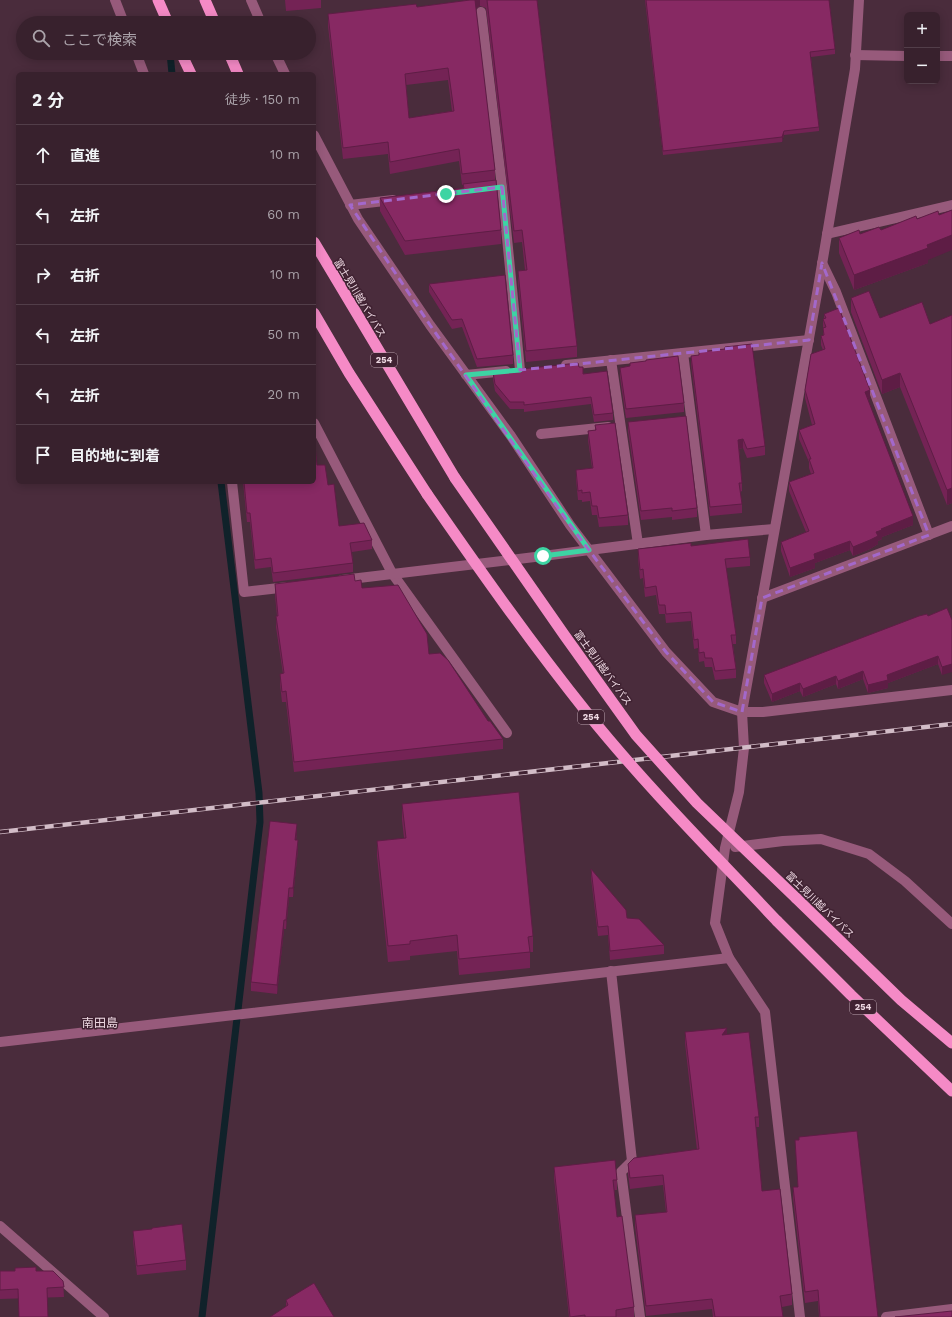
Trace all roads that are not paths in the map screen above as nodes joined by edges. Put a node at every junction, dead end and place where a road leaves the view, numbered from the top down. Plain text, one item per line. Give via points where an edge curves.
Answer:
1 (115, 0) edge
2 (158, 0) edge
3 (205, 0) edge
4 (251, 0) edge
5 (859, 0) edge
6 (481, 12) dead end
7 (121, 16) edge
8 (165, 16) edge
9 (212, 16) edge
10 (258, 16) edge
11 (856, 56) junction
12 (904, 56) edge
13 (940, 56) edge
14 (952, 56) edge
15 (139, 60) edge
16 (184, 60) edge
17 (232, 60) edge
18 (278, 60) edge
19 (143, 72) edge
20 (190, 72) edge
21 (237, 72) edge
22 (284, 72) edge
23 (316, 139) edge
24 (402, 199) edge
25 (952, 205) edge
26 (350, 206) junction
27 (827, 234) junction
28 (316, 245) edge
29 (822, 263) junction
30 (316, 316) edge
31 (809, 340) junction
32 (683, 353) junction
33 (611, 360) junction
34 (558, 366) edge
35 (466, 375) junction
36 (625, 425) junction
37 (316, 427) edge
38 (541, 434) dead end
39 (232, 484) edge
40 (952, 526) edge
41 (774, 529) junction
42 (929, 534) junction
43 (706, 535) junction
44 (638, 544) junction
45 (589, 550) junction
46 (392, 573) junction
47 (330, 581) edge
48 (299, 585) edge
49 (762, 598) junction
50 (952, 690) edge
51 (742, 712) junction
52 (507, 733) dead end
53 (725, 848) junction
54 (952, 924) edge
55 (729, 958) junction
56 (611, 971) junction
57 (0, 1042) edge
58 (952, 1043) edge
59 (952, 1091) edge
60 (0, 1226) edge
61 (952, 1309) edge
62 (104, 1317) edge
63 (640, 1317) edge
64 (800, 1317) edge
65 (886, 1317) edge

1 - 7 street
2 - 8 highway
3 - 9 highway
4 - 10 street
5 - 11 street
6 - 35 street via 498,187 524,369
11 - 12 street
11 - 27 street
13 - 14 street
15 - 19 street
16 - 20 highway
17 - 21 highway
18 - 22 street
23 - 26 street
24 - 26 street
25 - 27 street
26 - 35 street
27 - 29 street
28 - 58 highway, 富士見川越バイパス / 254, bridge via 455,478 636,735 697,803 901,1000
29 - 31 street
29 - 42 street via 836,292
30 - 59 highway, 254, bridge via 348,373 427,494 519,625 588,714 663,801 777,921
31 - 32 street
31 - 41 street
32 - 33 street
32 - 43 street via 688,419
33 - 34 street
33 - 36 street
35 - 45 street
36 - 38 street
36 - 44 street
37 - 46 street
39 - 48 street via 244,592
40 - 42 street
41 - 43 street
41 - 49 street
42 - 49 street
43 - 44 street
44 - 45 street
45 - 46 street
45 - 51 street via 666,652 708,697 713,702
46 - 47 street
46 - 52 street
49 - 51 street
50 - 51 street via 763,712
51 - 53 street via 744,748 739,792
53 - 54 street via 783,840 821,839 869,854 905,881
53 - 55 street via 715,924
55 - 56 street
55 - 64 street via 765,1012
56 - 57 street
56 - 63 street via 632,1161 621,1172
60 - 62 street
61 - 65 street

